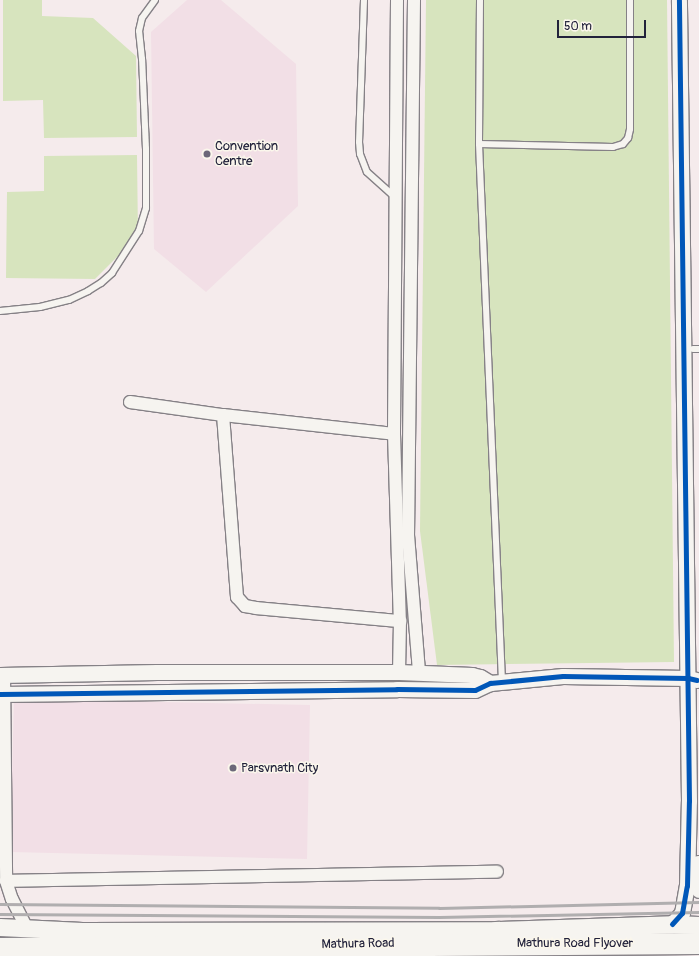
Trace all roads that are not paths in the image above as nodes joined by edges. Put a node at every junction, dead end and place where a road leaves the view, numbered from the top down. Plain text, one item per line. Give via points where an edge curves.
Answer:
1 (155, 0) edge
2 (364, 0) edge
3 (397, 0) edge
4 (414, 0) edge
5 (480, 0) edge
6 (630, 0) edge
7 (679, 0) edge
8 (688, 0) edge
9 (479, 144) junction
10 (396, 198) junction
11 (0, 311) edge
12 (696, 349) edge
13 (130, 402) dead end
14 (223, 415) junction
15 (394, 434) junction
16 (400, 621) junction
17 (399, 672) junction
18 (418, 673) junction
19 (2, 674) edge
20 (692, 679) junction
21 (496, 682) junction
22 (2, 694) edge
23 (497, 872) dead end
24 (6, 881) junction
25 (699, 888) edge
26 (672, 924) junction
27 (699, 925) edge
28 (0, 927) edge
29 (27, 928) junction
30 (500, 937) junction
31 (699, 943) edge
32 (451, 944) joint
33 (0, 948) edge

1 - 11 lane via 139,24 146,178 146,208 139,231 112,273 88,291 69,300 40,307
2 - 10 lane via 360,154 367,172
3 - 10 street
4 - 18 street via 408,535
5 - 9 lane
6 - 9 lane via 630,129 623,144 613,147
7 - 20 street
8 - 12 street
9 - 21 lane
10 - 15 street
12 - 20 street
13 - 14 street
14 - 15 street
14 - 16 street via 237,597 245,606 256,608
15 - 16 street
16 - 17 street
17 - 18 street
17 - 19 street
18 - 21 street via 472,675
19 - 22 street
20 - 21 street via 563,676
20 - 25 street
20 - 26 street via 687,886 682,913
21 - 22 street via 475,690
22 - 24 street
23 - 24 street
24 - 29 street
26 - 27 main road
26 - 30 main road
28 - 29 main road
29 - 30 main road
30 - 31 highway, Mathura Road Flyover
30 - 32 highway, Mathura Road Flyover
32 - 33 highway, Mathura Road

